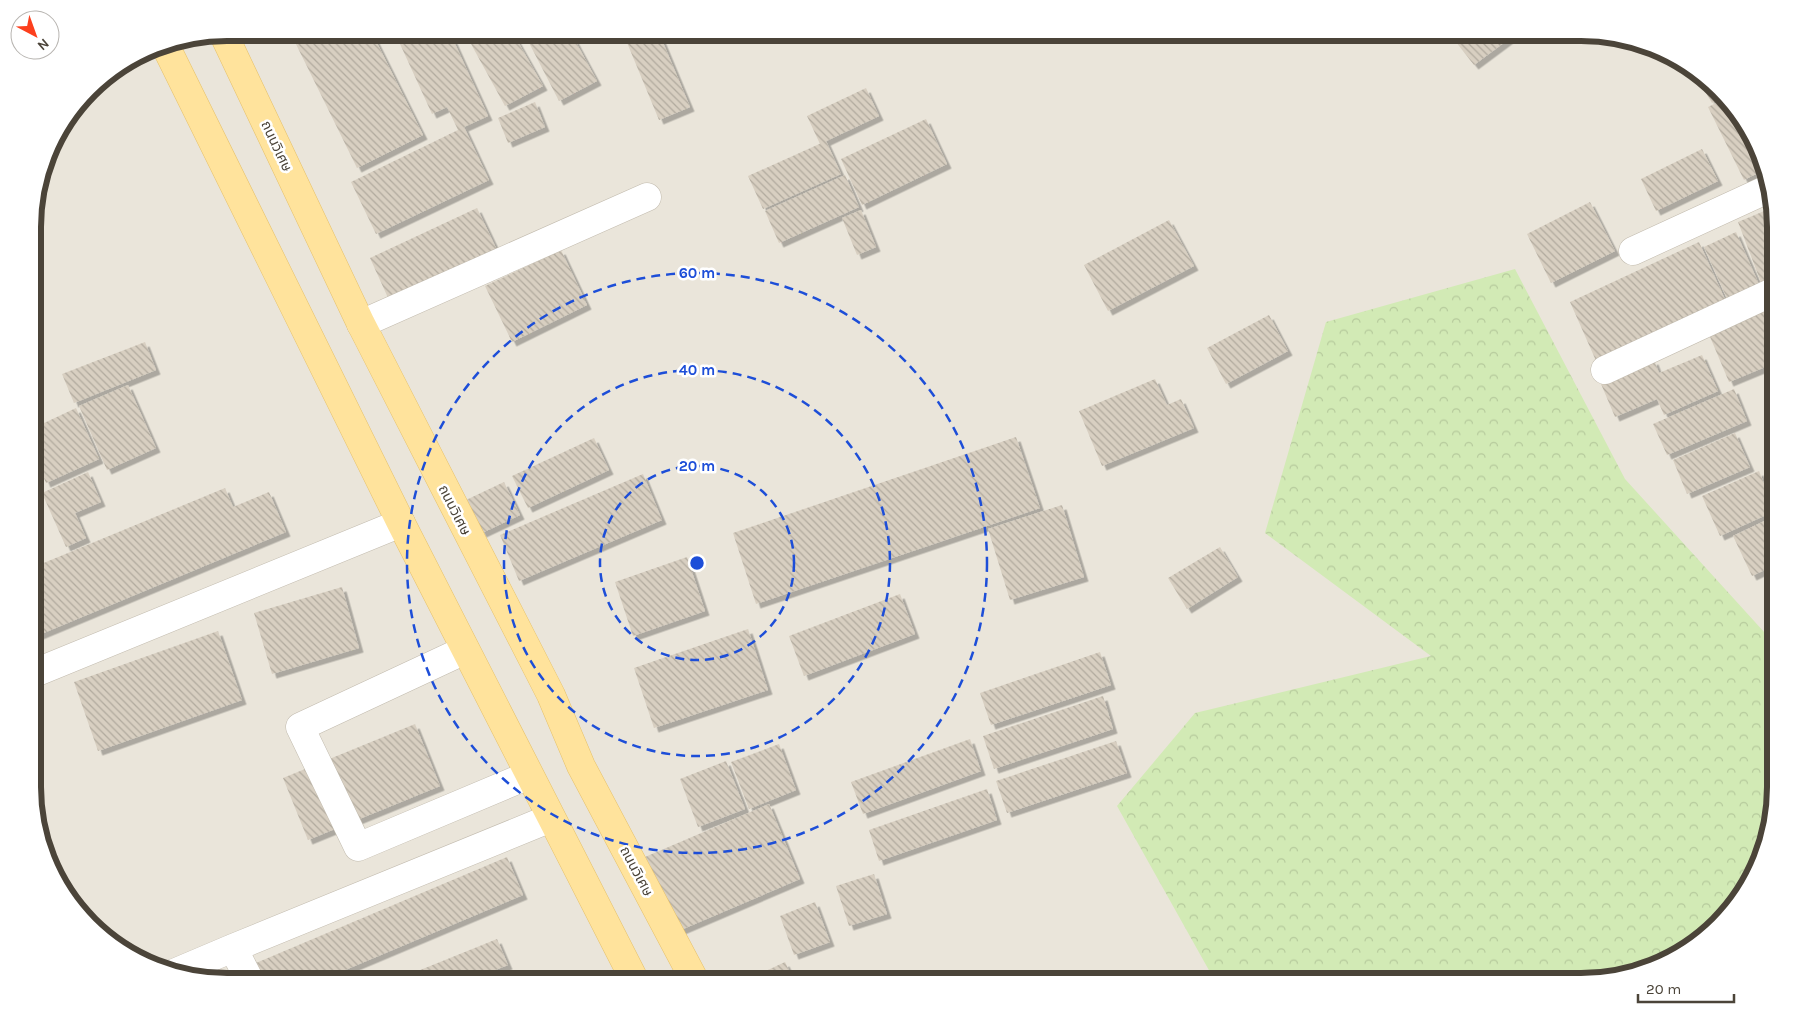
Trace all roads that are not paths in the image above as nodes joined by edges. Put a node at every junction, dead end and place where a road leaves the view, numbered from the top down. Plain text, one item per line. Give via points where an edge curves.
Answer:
1 (227, 41) edge
2 (168, 51) edge
3 (1763, 191) edge
4 (647, 197) dead end
5 (1633, 251) dead end
6 (1767, 295) edge
7 (361, 324) junction
8 (1606, 370) dead end
9 (401, 523) junction
10 (465, 650) junction
11 (41, 670) edge
12 (529, 775) junction
13 (551, 818) junction
14 (233, 948) junction
15 (186, 968) edge
16 (246, 973) edge
17 (631, 973) edge
18 (691, 973) edge

1 - 7 main road, ถนนวิเศษ
2 - 9 main road
3 - 5 street
4 - 7 street
6 - 8 street
7 - 18 main road, ถนนวิเศษ via 551,695 582,766
9 - 10 main road
9 - 11 street
10 - 12 main road
10 - 12 street via 300,727 358,847
12 - 13 main road
13 - 14 street
13 - 17 main road
14 - 15 street
14 - 16 street

